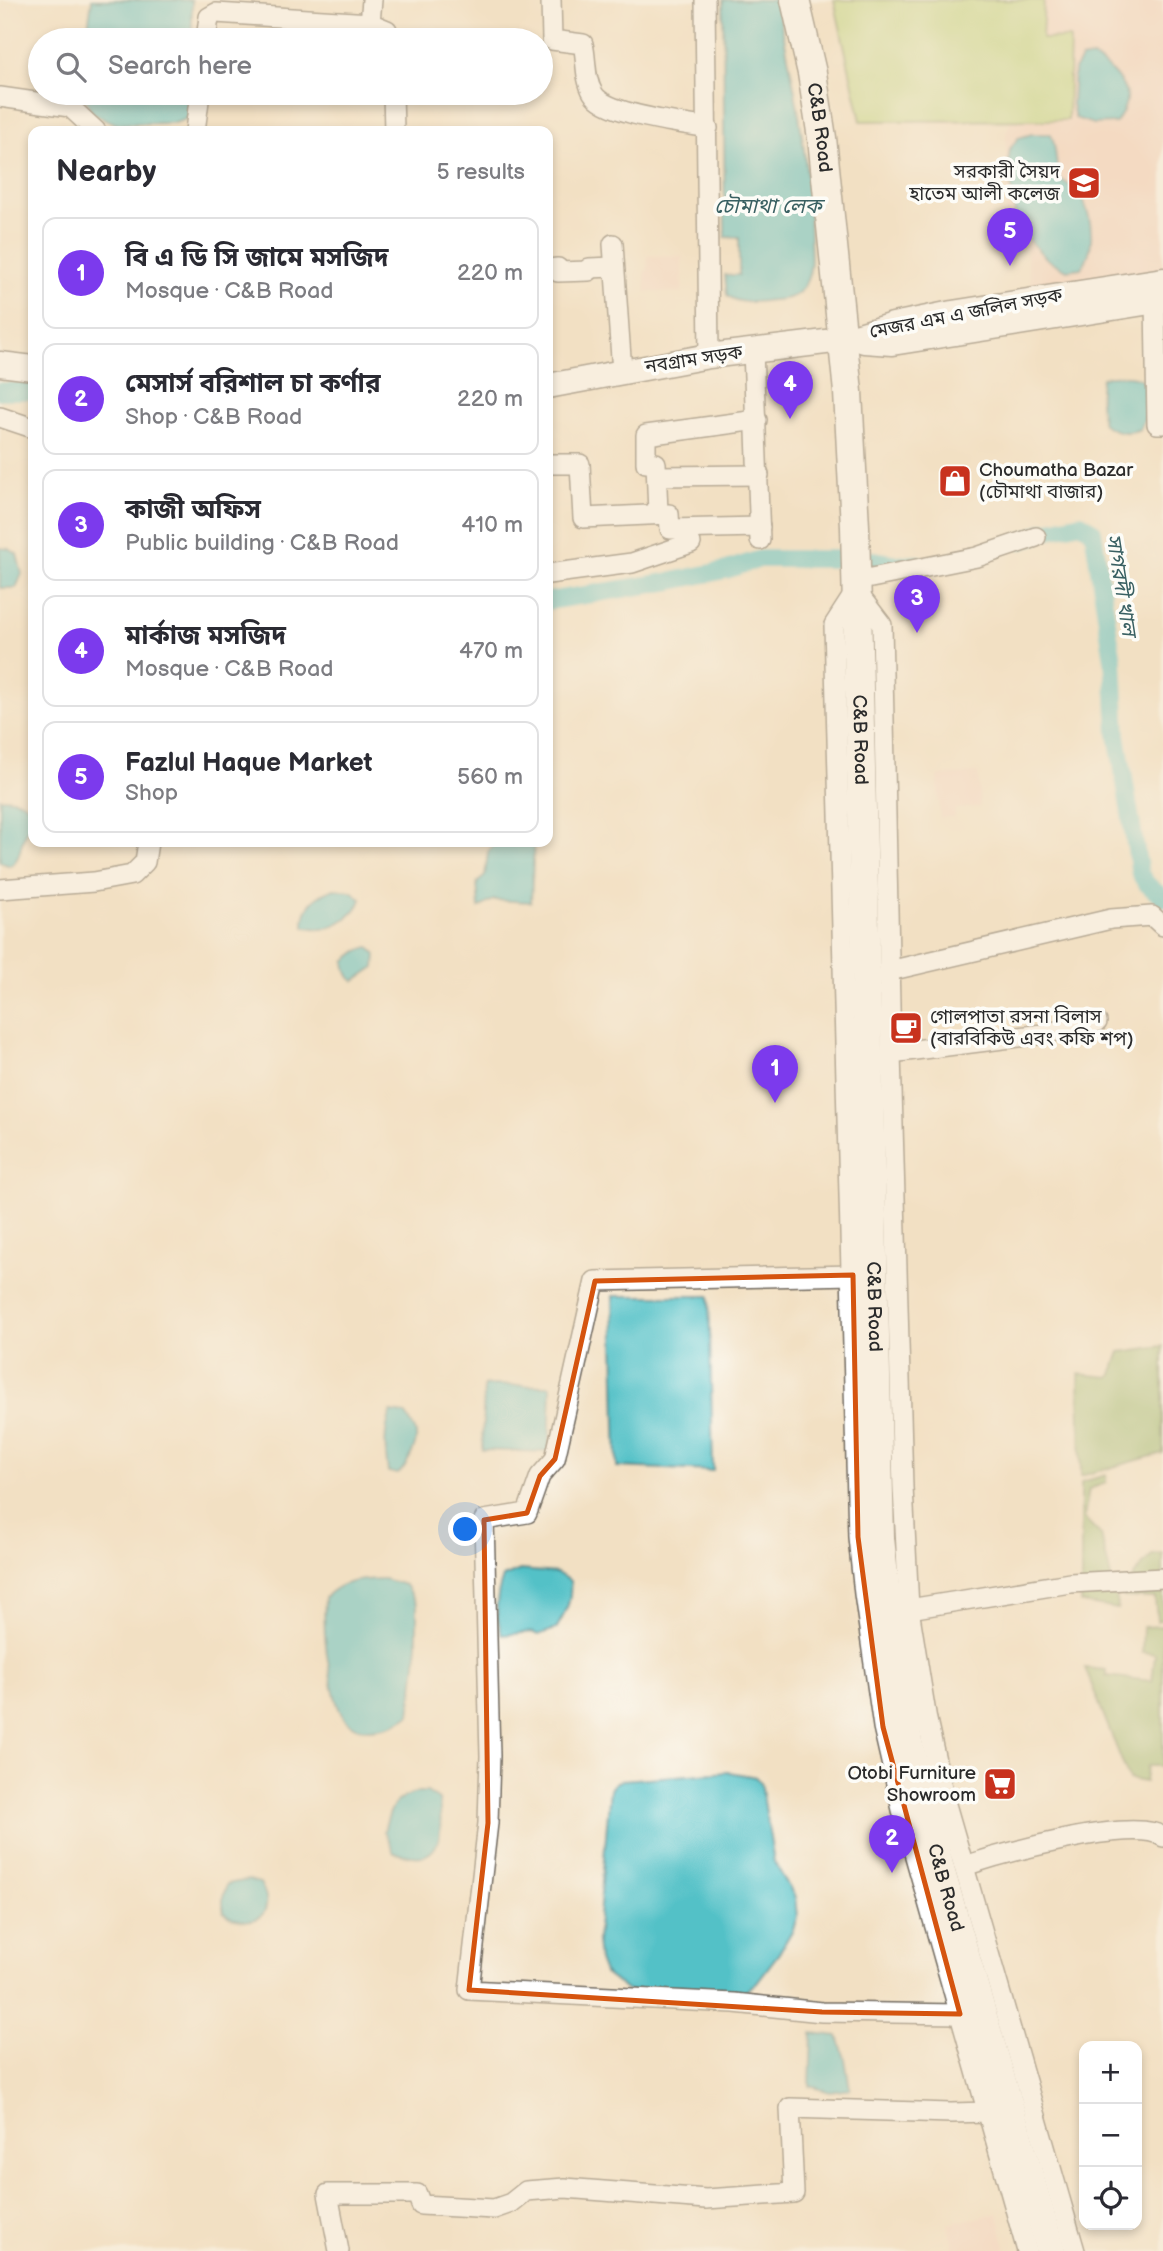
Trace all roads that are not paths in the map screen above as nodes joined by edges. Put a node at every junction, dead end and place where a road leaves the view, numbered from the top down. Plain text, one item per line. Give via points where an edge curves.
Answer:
1 (372, 0) edge
2 (551, 0) edge
3 (705, 0) edge
4 (795, 0) edge
5 (813, 0) edge
6 (370, 23) junction
7 (208, 28) edge
8 (382, 28) edge
9 (552, 28) edge
10 (553, 40) edge
11 (0, 97) edge
12 (28, 101) edge
13 (56, 105) edge
14 (198, 105) edge
15 (393, 105) edge
16 (91, 126) edge
17 (196, 126) edge
18 (394, 126) edge
19 (708, 128) junction
20 (613, 244) dead end
21 (614, 267) junction
22 (553, 268) edge
23 (1160, 293) edge
24 (842, 340) junction
25 (753, 351) junction
26 (709, 356) junction
27 (0, 364) edge
28 (28, 367) edge
29 (622, 372) junction
30 (553, 385) edge
31 (0, 417) edge
32 (757, 420) junction
33 (1163, 424) edge
34 (28, 426) edge
35 (553, 464) edge
36 (759, 475) junction
37 (657, 476) junction
38 (658, 513) junction
39 (1036, 537) dead end
40 (691, 543) dead end
41 (553, 573) edge
42 (856, 580) junction
43 (147, 847) edge
44 (0, 889) edge
45 (1163, 926) edge
46 (889, 971) junction
47 (1097, 1022) dead end
48 (891, 1053) junction
49 (853, 1275) junction
50 (1163, 1578) edge
51 (909, 1609) junction
52 (1163, 1837) edge
53 (964, 1866) junction
54 (960, 2014) junction
55 (988, 2112) junction
56 (339, 2251) edge
57 (1027, 2251) edge
58 (1051, 2251) edge
59 (1074, 2251) edge

1 - 6 street
2 - 9 street
3 - 19 street
4 - 24 highway, C&B Road via 822,138
5 - 24 highway, C&B Road via 840,137
6 - 7 street via 216,13 209,18
6 - 8 street
10 - 19 street via 583,44 588,83 594,97 603,103
11 - 12 street
13 - 16 street via 70,107
14 - 17 street
15 - 18 street
19 - 26 street
20 - 21 street
21 - 22 street via 558,272
21 - 29 street
23 - 24 main road, মেজর এম এ জলিল সড়ক via 892,343
23 - 33 street via 1157,424
24 - 25 main road, নবগ্রাম সড়ক
24 - 42 highway, C&B Road
25 - 26 main road, নবগ্রাম সড়ক
25 - 32 street
26 - 29 main road, নবগ্রাম সড়ক
27 - 28 main road
29 - 30 main road, নবগ্রাম সড়ক
31 - 34 street
32 - 36 street
32 - 37 street via 646,435 646,463 656,463
35 - 38 street via 580,464 583,518
36 - 37 street
36 - 38 street via 760,533 670,529 669,514
37 - 38 street
39 - 42 street via 977,557
40 - 41 street via 632,563
42 - 46 street via 881,625
42 - 49 street via 834,625
42 - 58 highway, C&B Road via 880,1538 889,1626 908,1742 937,1856
43 - 44 street via 145,862 132,875 94,883
45 - 46 street via 1152,916 1111,919
46 - 48 street
47 - 48 street via 1043,1034
48 - 51 street
49 - 54 street via 858,1537 883,1727
49 - 54 street via 595,1281 555,1458 540,1476 527,1513 484,1520 488,1823 469,1990 734,2003 822,2012
50 - 51 street via 1070,1583
51 - 53 street via 927,1720
52 - 53 street via 1130,1830 1028,1847
53 - 59 street
54 - 55 street
55 - 56 street via 790,2108 794,2193 706,2199 565,2189 526,2191 512,2203 494,2209 421,2205 417,2194 328,2194
55 - 57 street

